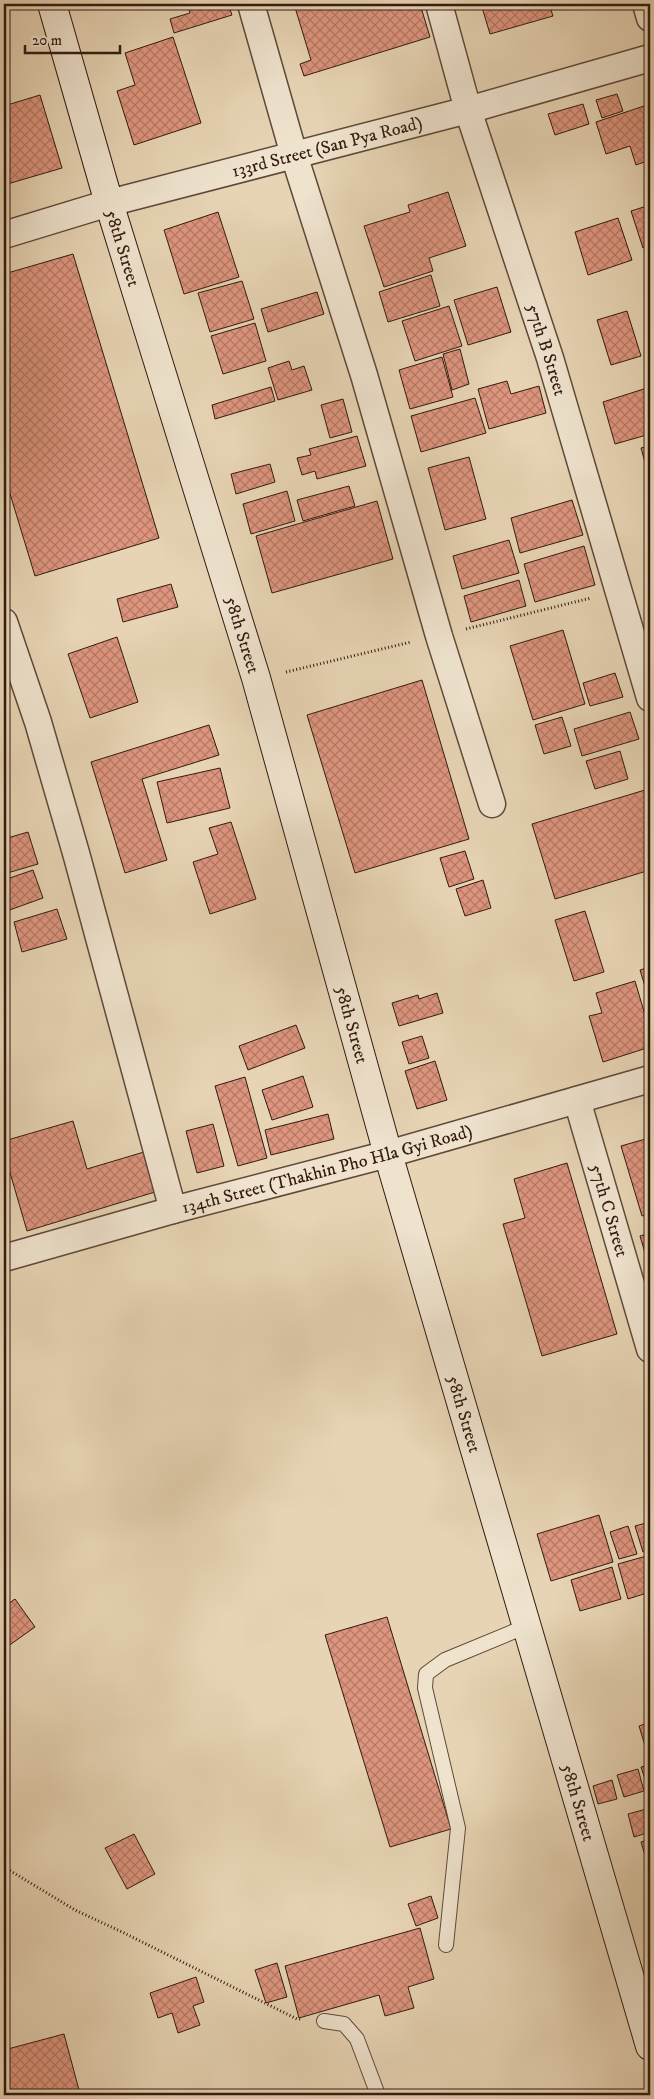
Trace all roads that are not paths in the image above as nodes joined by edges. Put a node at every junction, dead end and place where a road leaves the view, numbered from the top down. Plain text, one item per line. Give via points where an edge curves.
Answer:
1 (52, 4) edge
2 (251, 4) edge
3 (439, 4) edge
4 (646, 4) edge
5 (650, 18) edge
6 (650, 58) edge
7 (468, 110) junction
8 (294, 154) junction
9 (109, 203) junction
10 (4, 235) edge
11 (4, 622) edge
12 (650, 698) edge
13 (492, 804) dead end
14 (650, 1079) edge
15 (577, 1100) junction
16 (388, 1154) junction
17 (173, 1210) junction
18 (4, 1258) edge
19 (650, 1349) edge
20 (527, 1626) junction
21 (446, 1945) dead end
22 (324, 2021) road end
23 (650, 2046) edge
24 (378, 2095) edge

1 - 9 main road, 58th Street
2 - 8 street
3 - 7 street, 57th B Street
4 - 5 street
6 - 7 street, 133rd Street (San Pya Road)
7 - 8 street, 133rd Street (San Pya Road)
7 - 12 street, 57th B Street via 553,367
8 - 9 street, 133rd Street (San Pya Road)
8 - 13 street via 364,375 439,636
9 - 10 street, 133rd Street (San Pya Road)
9 - 16 main road, 58th Street via 256,678
11 - 17 street via 38,722 73,843
14 - 15 street, 134th Street (Thakhin Pho Hla Gyi Road)
15 - 16 street, 134th Street (Thakhin Pho Hla Gyi Road)
15 - 19 street, 57th C Street
16 - 17 street, 134th Street (Thakhin Pho Hla Gyi Road)
16 - 20 main road, 58th Street
17 - 18 street, 134th Street (Thakhin Pho Hla Gyi Road)
20 - 21 lane via 445,1660 426,1674 425,1688 458,1828
20 - 23 main road, 58th Street
22 - 24 lane via 344,2024 357,2039

